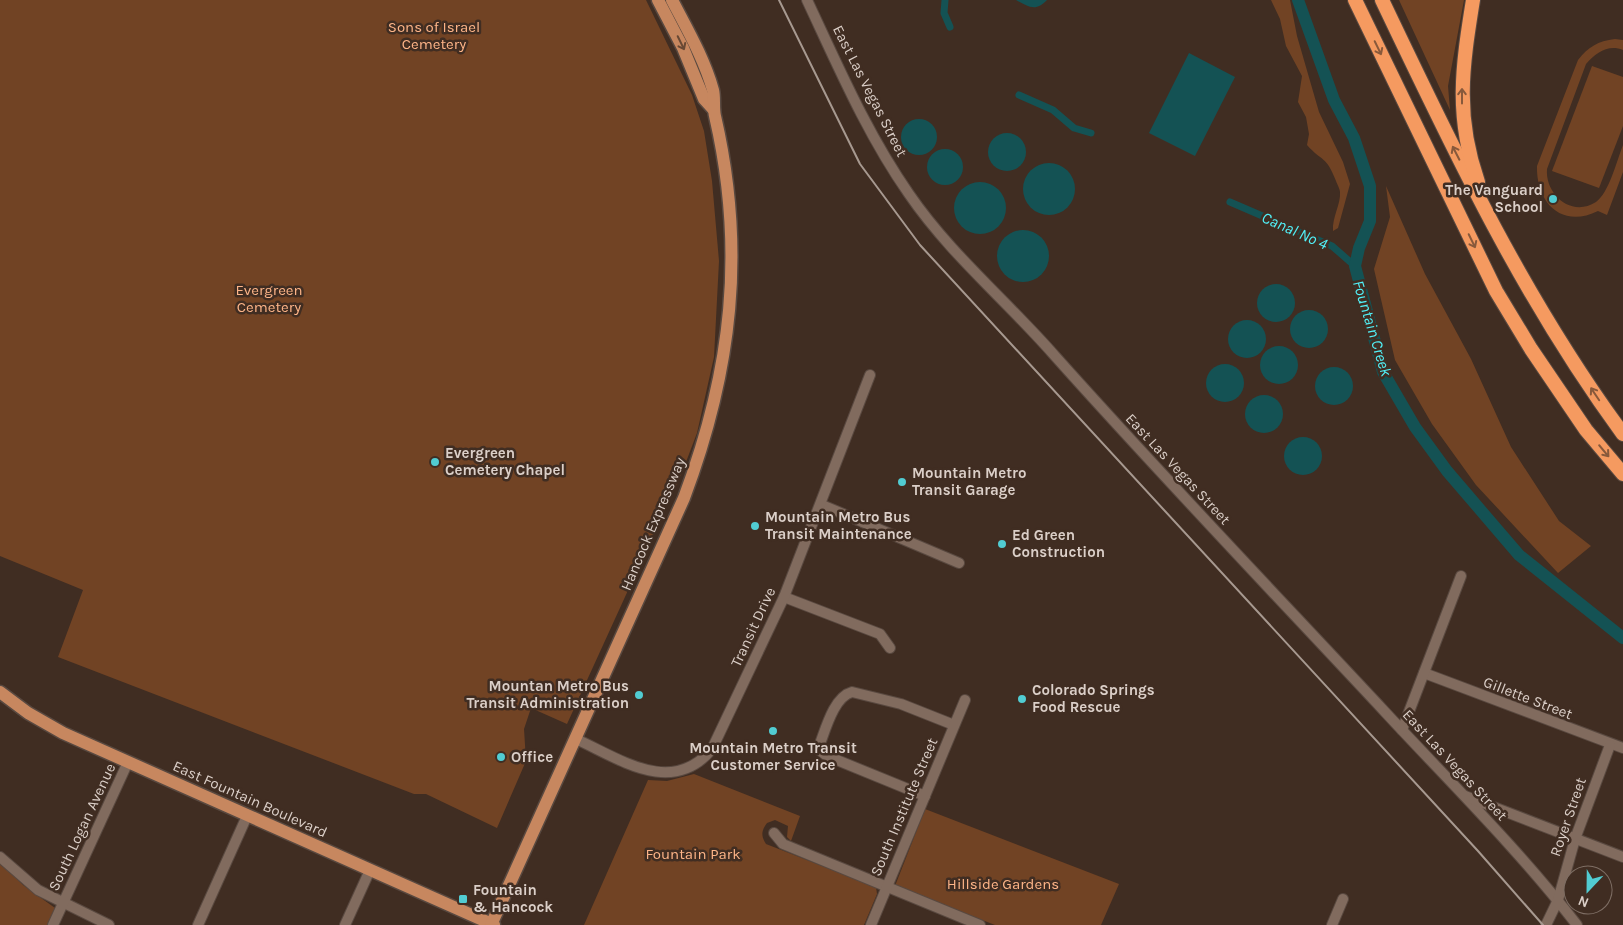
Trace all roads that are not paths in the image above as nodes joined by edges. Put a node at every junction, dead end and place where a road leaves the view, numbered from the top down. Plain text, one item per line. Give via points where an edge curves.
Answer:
1 (658, 0) edge
2 (672, 0) edge
3 (807, 0) edge
4 (1355, 0) edge
5 (1382, 0) edge
6 (1473, 0) edge
7 (714, 110) junction
8 (1493, 228) junction
9 (870, 375) dead end
10 (1623, 434) edge
11 (1623, 474) edge
12 (822, 505) junction
13 (959, 563) dead end
14 (1461, 576) dead end
15 (784, 597) junction
16 (890, 648) dead end
17 (1424, 673) junction
18 (0, 692) edge
19 (965, 700) dead end
20 (954, 725) junction
21 (1402, 730) junction
22 (576, 739) junction
23 (1610, 745) junction
24 (1623, 748) edge
25 (128, 762) junction
26 (1463, 795) junction
27 (925, 796) junction
28 (247, 816) junction
29 (774, 832) dead end
30 (1575, 839) junction
31 (0, 857) edge
32 (1623, 857) edge
33 (370, 870) junction
34 (887, 887) junction
35 (1343, 899) dead end
36 (1558, 900) junction
37 (62, 904) junction
38 (53, 925) edge
39 (109, 925) edge
40 (198, 925) edge
41 (345, 925) edge
42 (492, 925) edge
43 (871, 925) edge
44 (980, 925) edge
45 (1332, 925) edge
46 (1546, 925) edge
47 (1577, 925) edge

1 -> 7 main road, Hancock Expressway via 704,99
2 - 7 main road, Hancock Expressway via 708,76
3 - 21 street, East Las Vegas Street via 872,136 932,227
4 -> 11 highway via 1496,292 1586,430
8 -> 5 highway
8 -> 6 highway via 1473,169 1462,110 1461,91
7 - 22 main road, Hancock Expressway via 726,169 731,240 730,306 707,434 684,498
10 -> 8 highway via 1554,334
9 - 12 street, Transit Drive via 824,489
12 - 13 street
12 - 15 street, Transit Drive
14 - 17 street
15 - 16 street via 880,634
15 - 22 street, Transit Drive via 718,739 705,758 675,772 651,772
17 - 21 street
17 - 23 street, Gillette Street
18 - 25 main road, East Fountain Boulevard via 47,724
19 - 20 street, South Institute Street
20 - 27 street, South Institute Street
20 - 27 street via 901,704 852,692 845,694 837,704 818,749 827,756
21 - 26 street, East Las Vegas Street
22 - 42 main road, Hancock Expressway
23 - 24 street, Gillette Street
23 - 30 street, Royer Street
25 - 28 main road, East Fountain Boulevard
25 - 37 street, South Logan Avenue
26 - 30 street
26 - 36 street, East Las Vegas Street
27 - 34 street, South Institute Street
28 - 33 main road, East Fountain Boulevard
28 - 40 street
29 - 34 street via 783,844
30 - 32 street
30 - 36 street, Royer Street
31 - 37 street via 30,885
33 - 41 street
33 - 42 main road, East Fountain Boulevard
34 - 43 street, South Institute Street
34 - 44 street
35 - 45 street
36 - 46 street, Royer Street
36 - 47 street, East Las Vegas Street
37 - 38 street, South Logan Avenue
37 - 39 street

